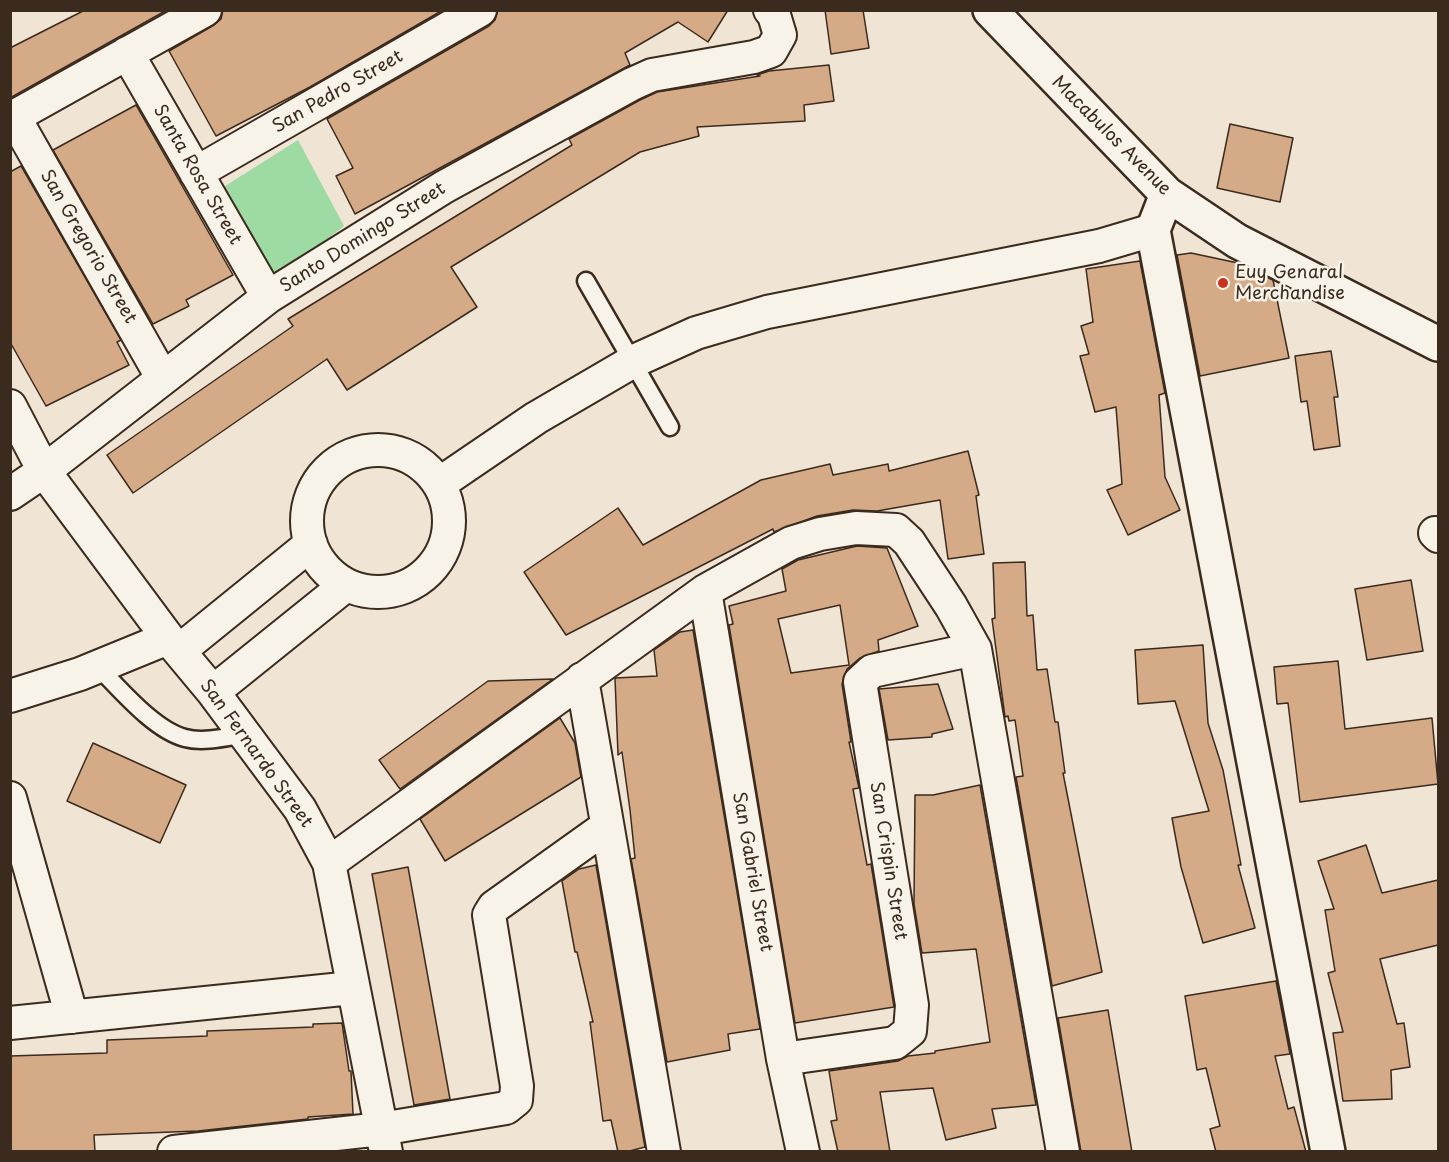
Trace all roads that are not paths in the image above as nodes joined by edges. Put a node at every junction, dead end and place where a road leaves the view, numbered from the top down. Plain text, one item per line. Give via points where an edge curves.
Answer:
1 (205, 10) edge
2 (480, 10) edge
3 (770, 10) edge
4 (990, 10) edge
5 (127, 53) junction
6 (12, 118) edge
7 (196, 173) junction
8 (1167, 194) junction
9 (1153, 230) junction
10 (586, 280) dead end
11 (268, 297) junction
12 (1438, 344) edge
13 (632, 362) junction
14 (162, 378) junction
15 (10, 406) edge
16 (670, 427) dead end
17 (45, 471) junction
18 (439, 484) junction
19 (10, 494) edge
20 (310, 544) junction
21 (346, 585) junction
22 (705, 591) junction
23 (174, 645) junction
24 (975, 649) junction
25 (98, 667) junction
26 (582, 679) junction
27 (213, 692) junction
28 (10, 696) edge
29 (245, 734) junction
30 (10, 798) edge
31 (606, 827) junction
32 (329, 863) junction
33 (352, 988) junction
34 (72, 1017) junction
35 (10, 1023) edge
36 (783, 1059) junction
37 (383, 1140) edge
38 (174, 1152) edge
39 (664, 1152) edge
40 (803, 1152) edge
41 (1063, 1152) edge
42 (1328, 1152) edge

1 - 5 street
2 - 7 street, San Pedro Street
3 - 11 street, Santo Domingo Street via 780,35 771,51 652,75 632,84 444,187
4 - 8 street, Macabulos Avenue
5 - 6 street
5 - 7 street, Santa Rosa Street
6 - 14 street, San Gregorio Street
7 - 11 street, Santa Rosa Street
8 - 9 street
8 - 12 street, Macabulos Avenue via 1237,241
9 - 13 street via 1099,246 767,312 696,333
9 - 42 street
10 - 13 lane
11 - 14 street, Santo Domingo Street
13 - 16 lane
13 - 18 street via 536,418
14 - 17 street, Santo Domingo Street
15 - 17 street, San Fernardo Street
17 - 19 street, Santo Domingo Street
17 - 23 street, San Fernardo Street
18 - 20 street via 425,467 388,450 367,450 344,458 324,474 312,495 307,520
18 - 21 street via 448,506 449,531 442,554 429,572 411,585 389,592 367,592
20 - 21 street via 331,575
20 - 23 street
21 - 27 street
22 - 24 street via 791,543 856,528 896,530 909,542
22 - 26 street
22 - 36 street, San Gabriel Street
23 - 25 street
23 - 27 street, San Fernardo Street
24 - 36 street, San Crispin Street via 872,671 860,682 912,1005 910,1031 895,1043
24 - 41 street
25 - 28 street
25 - 29 lane via 160,725 184,738
26 - 31 street
26 - 32 street
27 - 29 street, San Fernardo Street
29 - 32 street, San Fernardo Street via 300,809
30 - 34 street
31 - 37 street via 494,907 489,915 518,1086 516,1100 506,1108
31 - 39 street
32 - 33 street, San Fernardo Street
33 - 34 street
33 - 37 street, San Fernardo Street
34 - 35 street
36 - 40 street, San Gabriel Street
37 - 38 street

